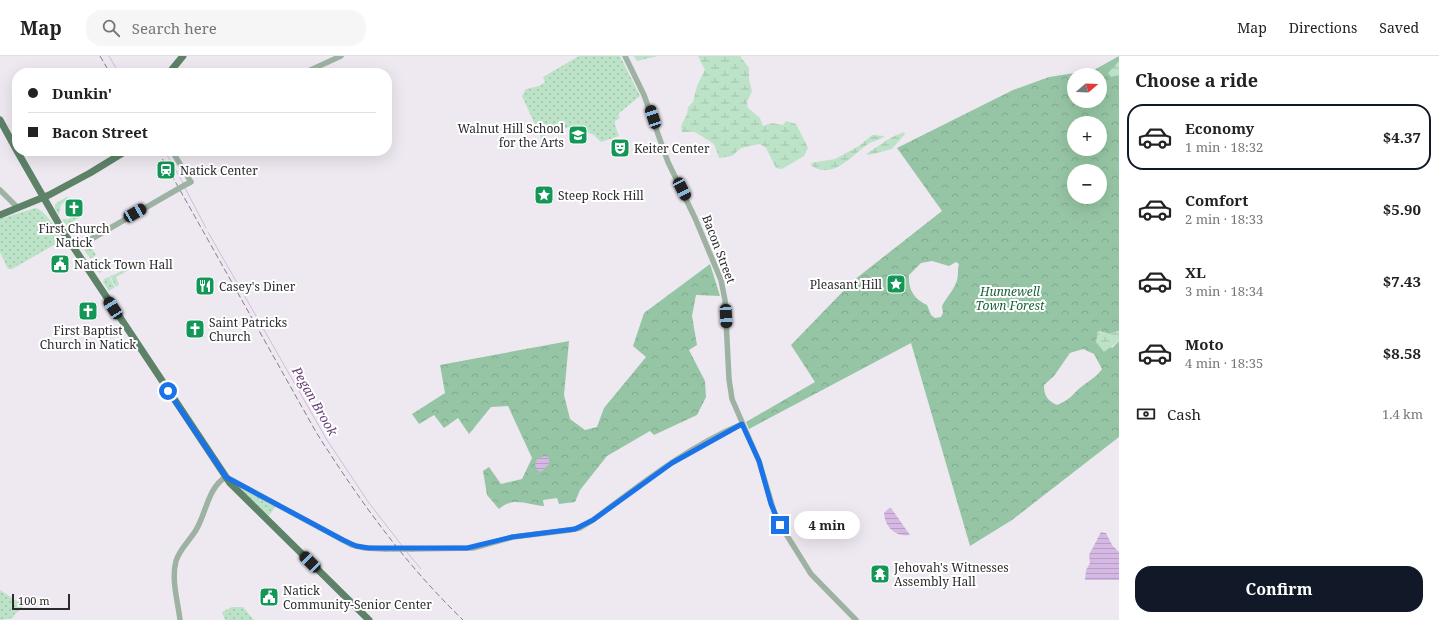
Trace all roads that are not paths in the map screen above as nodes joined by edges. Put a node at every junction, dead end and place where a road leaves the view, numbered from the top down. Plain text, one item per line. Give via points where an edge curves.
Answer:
1 (183, 56) edge
2 (341, 56) edge
3 (625, 56) edge
4 (174, 68) edge
5 (315, 68) edge
6 (0, 120) edge
7 (12, 142) edge
8 (20, 156) edge
9 (118, 156) edge
10 (175, 156) edge
11 (0, 190) edge
12 (42, 198) junction
13 (18, 208) junction
14 (0, 215) edge
15 (74, 249) junction
16 (742, 424) junction
17 (226, 477) junction
18 (180, 620) edge
19 (369, 620) edge
20 (856, 620) edge

1 - 4 main road
2 - 5 street
3 - 16 street, Bacon Street via 644,95 668,162 694,214 721,280 725,300 731,392
6 - 7 main road
8 - 12 main road
9 - 12 main road
10 - 15 street, bridge via 191,182
11 - 13 street
12 - 13 main road
12 - 15 main road
13 - 14 main road
15 - 17 main road
16 - 17 street, bridge via 725,431 666,467 580,528 512,537 473,548 365,548 352,544
16 - 20 street, Bacon Street via 758,458 771,504 783,530 811,574
17 - 18 street via 215,487 198,527 177,558 174,575
17 - 19 main road via 239,493

